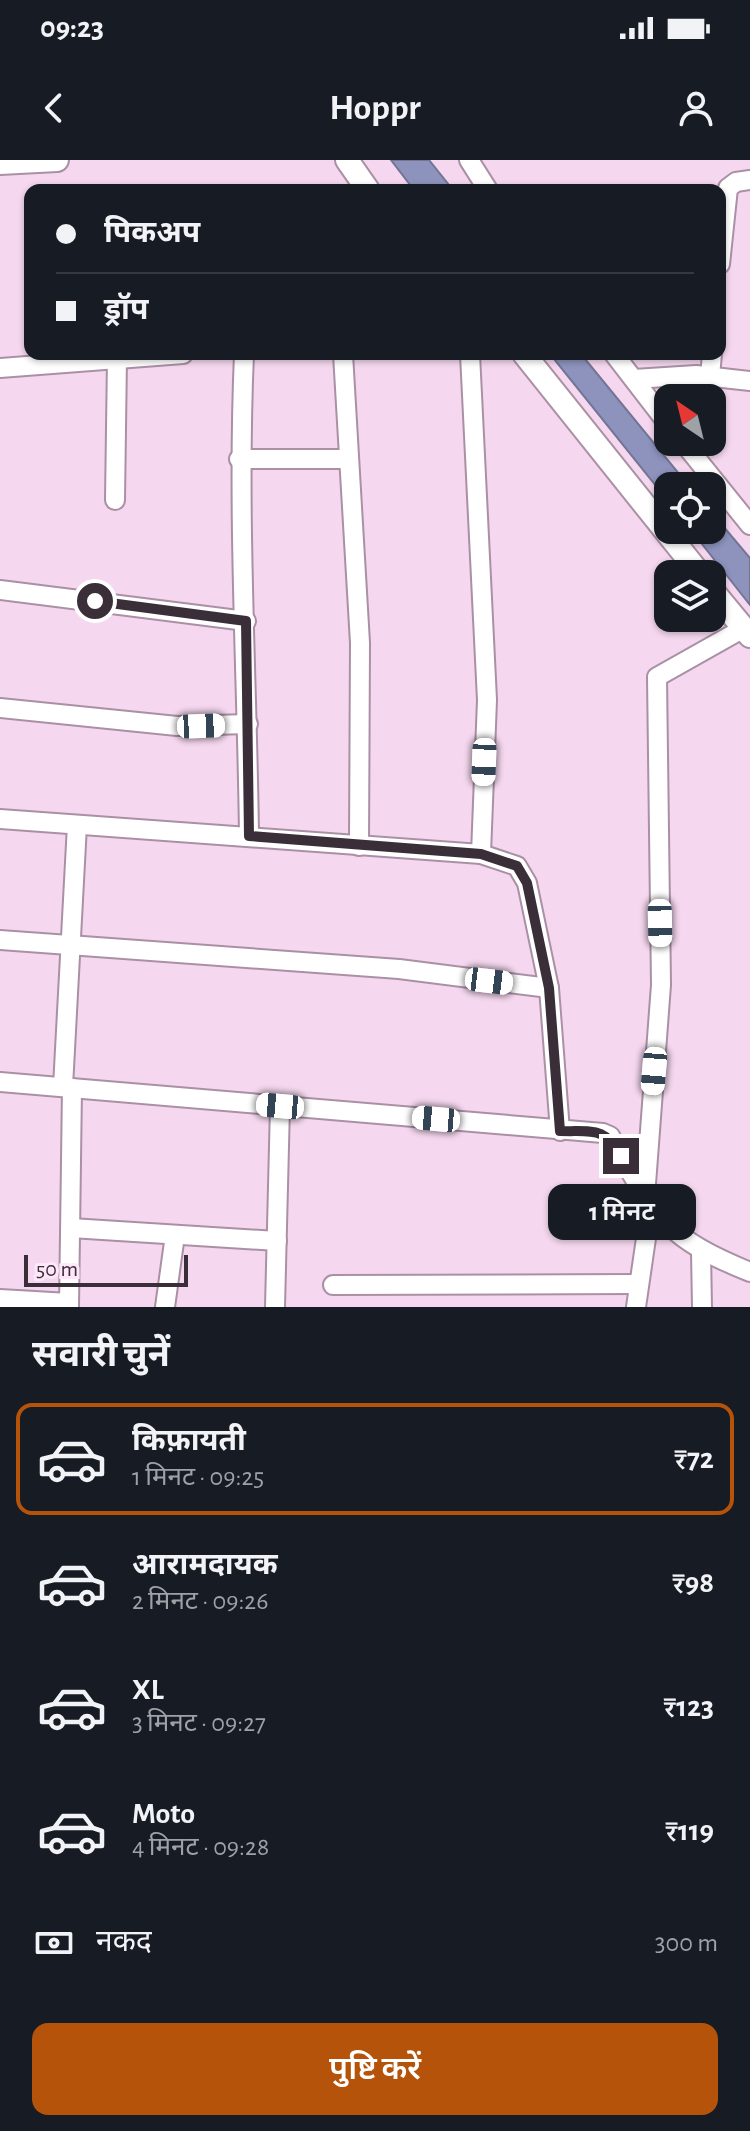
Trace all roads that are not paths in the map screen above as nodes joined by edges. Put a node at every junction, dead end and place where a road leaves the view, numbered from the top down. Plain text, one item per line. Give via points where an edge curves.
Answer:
1 (57, 160) edge
2 (347, 160) edge
3 (469, 160) edge
4 (0, 163) edge
5 (750, 180) edge
6 (364, 184) edge
7 (484, 184) edge
8 (726, 207) edge
9 (94, 360) edge
10 (117, 360) edge
11 (244, 360) edge
12 (343, 360) edge
13 (470, 360) edge
14 (529, 360) edge
15 (619, 360) edge
16 (711, 360) edge
17 (0, 368) edge
18 (710, 376) junction
19 (634, 379) junction
20 (750, 381) edge
21 (654, 405) edge
22 (694, 456) edge
23 (239, 459) junction
24 (349, 459) junction
25 (115, 500) dead end
26 (750, 525) edge
27 (689, 560) edge
28 (0, 590) edge
29 (726, 607) edge
30 (246, 621) junction
31 (747, 632) edge
32 (0, 708) edge
33 (248, 724) junction
34 (0, 819) edge
35 (77, 825) junction
36 (249, 836) junction
37 (359, 846) junction
38 (481, 854) junction
39 (0, 940) edge
40 (71, 945) junction
41 (549, 988) junction
42 (0, 1082) edge
43 (68, 1087) junction
44 (280, 1106) junction
45 (560, 1131) junction
46 (648, 1200) junction
47 (71, 1228) junction
48 (175, 1235) junction
49 (277, 1241) junction
50 (701, 1252) junction
51 (750, 1272) edge
52 (639, 1284) junction
53 (333, 1285) dead end
54 (0, 1299) edge
55 (69, 1305) edge
56 (165, 1307) edge
57 (275, 1307) edge
58 (636, 1307) edge
59 (702, 1307) edge

1 - 4 street
2 - 6 street
3 - 7 street
5 - 8 street via 728,188
9 - 17 street
10 - 25 street
11 - 23 street
12 - 24 street
13 - 38 street via 487,700
14 - 27 street
15 - 19 street
16 - 18 street
18 - 19 street
18 - 20 street
19 - 21 street
22 - 26 street
23 - 24 street
23 - 30 street
24 - 37 street via 360,643
28 - 30 street
29 - 31 street
30 - 33 street
31 - 46 street via 657,677 661,985
32 - 33 street via 177,726
33 - 36 street
34 - 35 street
35 - 36 street
35 - 40 street
36 - 37 street
37 - 38 street
38 - 41 street via 510,862 522,873
39 - 40 street
40 - 41 street via 399,969
40 - 43 street
41 - 45 street
42 - 43 street
43 - 44 street
43 - 47 street
44 - 45 street
44 - 49 street
45 - 46 street via 610,1136
46 - 50 street via 668,1229
46 - 52 street
47 - 48 street
47 - 55 street
48 - 49 street
48 - 56 street
49 - 57 street
50 - 51 street
50 - 59 street
52 - 53 street
52 - 58 street
54 - 55 street

